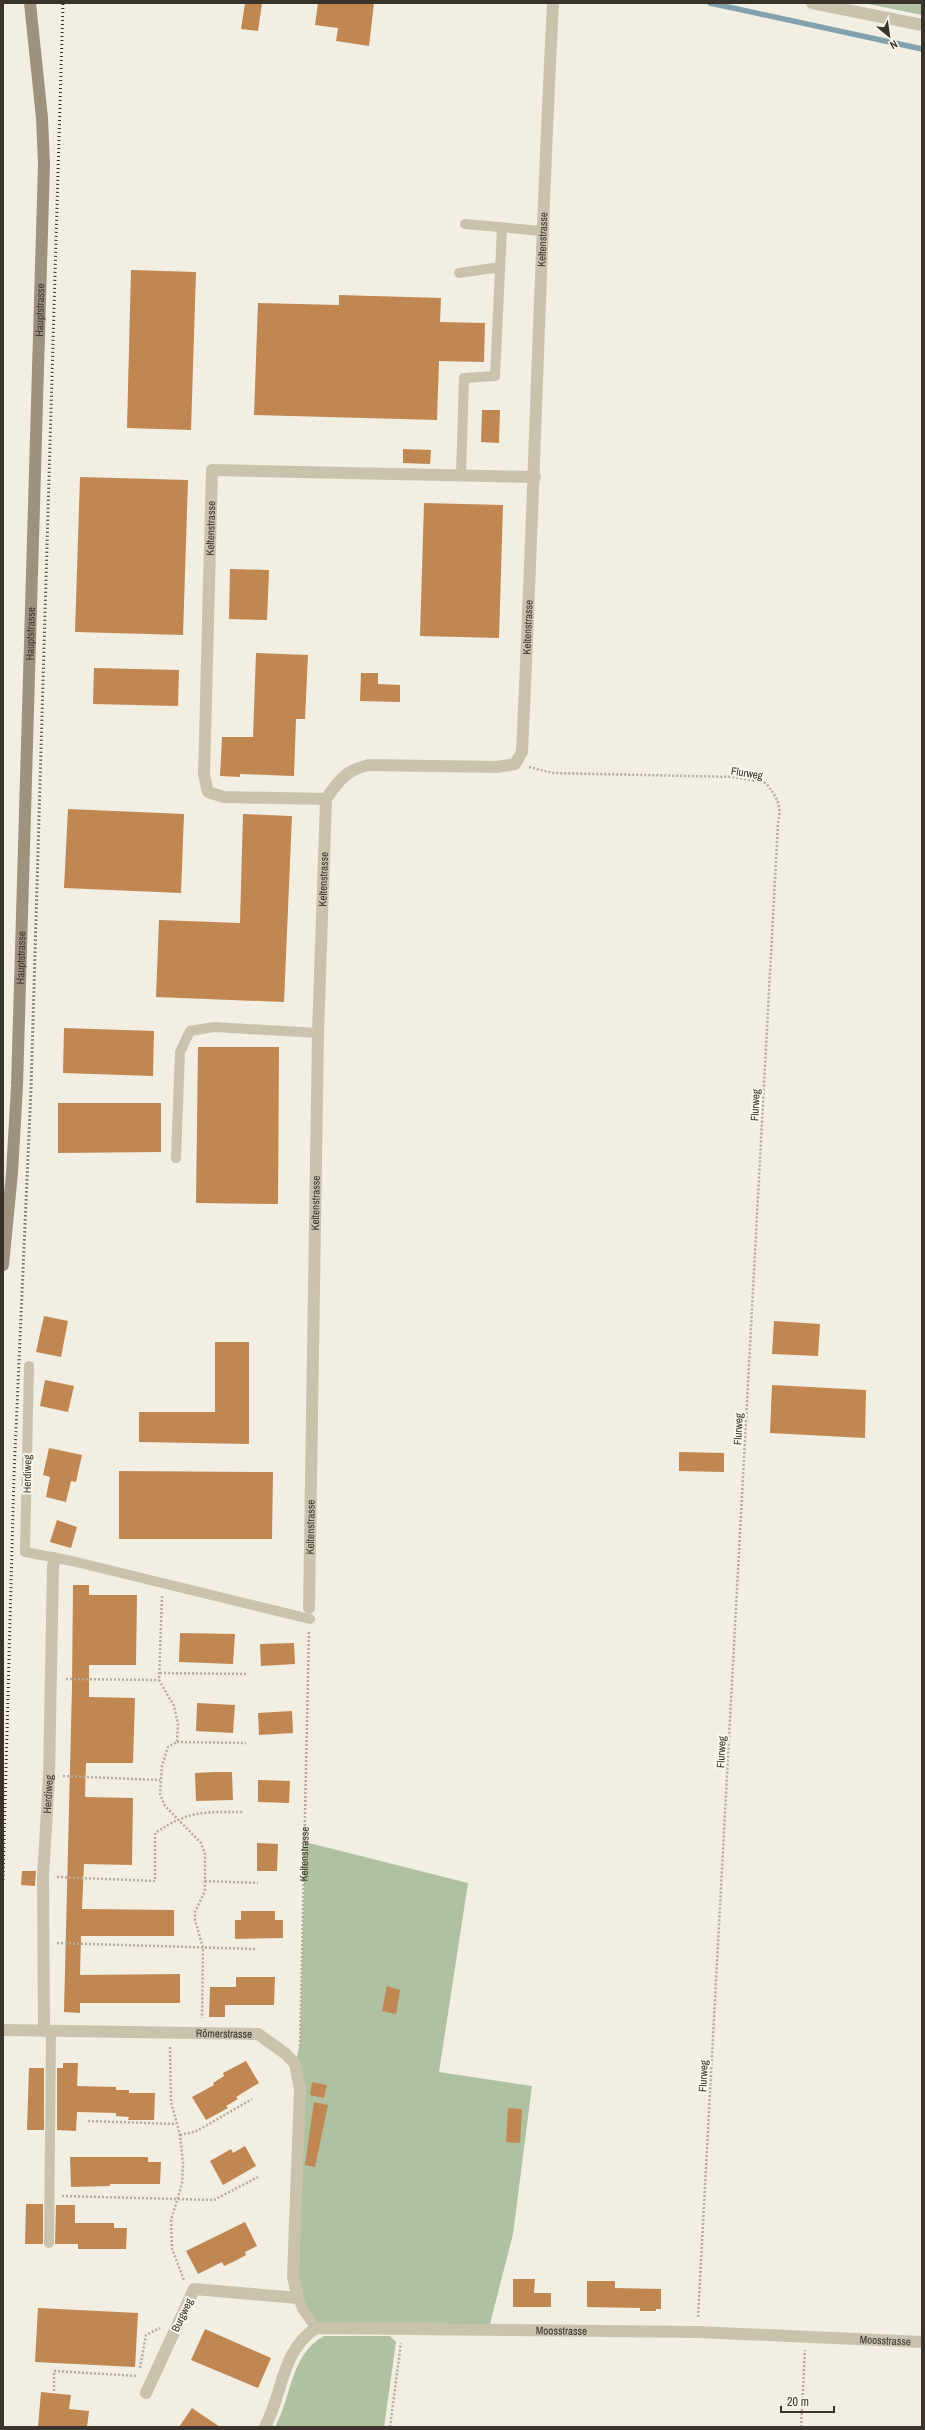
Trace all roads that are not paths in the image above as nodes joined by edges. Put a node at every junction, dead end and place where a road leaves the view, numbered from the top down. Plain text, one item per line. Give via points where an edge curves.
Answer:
1 (30, 3) edge
2 (553, 3) edge
3 (812, 3) edge
4 (922, 25) edge
5 (465, 224) dead end
6 (502, 228) junction
7 (542, 231) junction
8 (500, 267) junction
9 (460, 273) dead end
10 (461, 475) junction
11 (535, 477) junction
12 (326, 799) junction
13 (318, 1033) junction
14 (176, 1158) dead end
15 (3, 1264) edge
16 (29, 1366) dead end
17 (55, 1558) junction
18 (309, 1613) joint
19 (3, 2030) edge
20 (47, 2032) junction
21 (49, 2243) dead end
22 (298, 2298) junction
23 (316, 2328) junction
24 (922, 2342) edge
25 (146, 2393) dead end
26 (265, 2427) edge

1 - 15 main road, Hauptstrasse via 44,164 17,1086
2 - 7 street, Keltenstrasse
3 - 4 street
5 - 6 lane
6 - 7 lane
6 - 8 lane
7 - 11 street, Keltenstrasse
8 - 9 lane
8 - 10 lane via 495,376 464,378
10 - 11 street, Keltenstrasse
10 - 12 street, Keltenstrasse via 212,470 204,774 208,792 224,797
11 - 12 street, Keltenstrasse via 522,752 515,764 497,767 369,764 354,768 340,779
12 - 13 street, Keltenstrasse
13 - 14 lane via 214,1027 190,1031 180,1052
13 - 18 street, Keltenstrasse
16 - 17 lane, Herdiweg via 25,1552
17 - 18 lane, Herdiweg
17 - 20 street, Herdiweg via 49,1776 43,1877
19 - 20 street, Römerstrasse
20 - 21 lane via 51,2197
20 - 22 street, Römerstrasse via 258,2034 286,2054 295,2064 300,2089 293,2277
22 - 23 lane
22 - 25 street, Burgweg via 194,2289
23 - 24 street, Moosstrasse via 698,2332
23 - 26 street via 303,2336 293,2350

